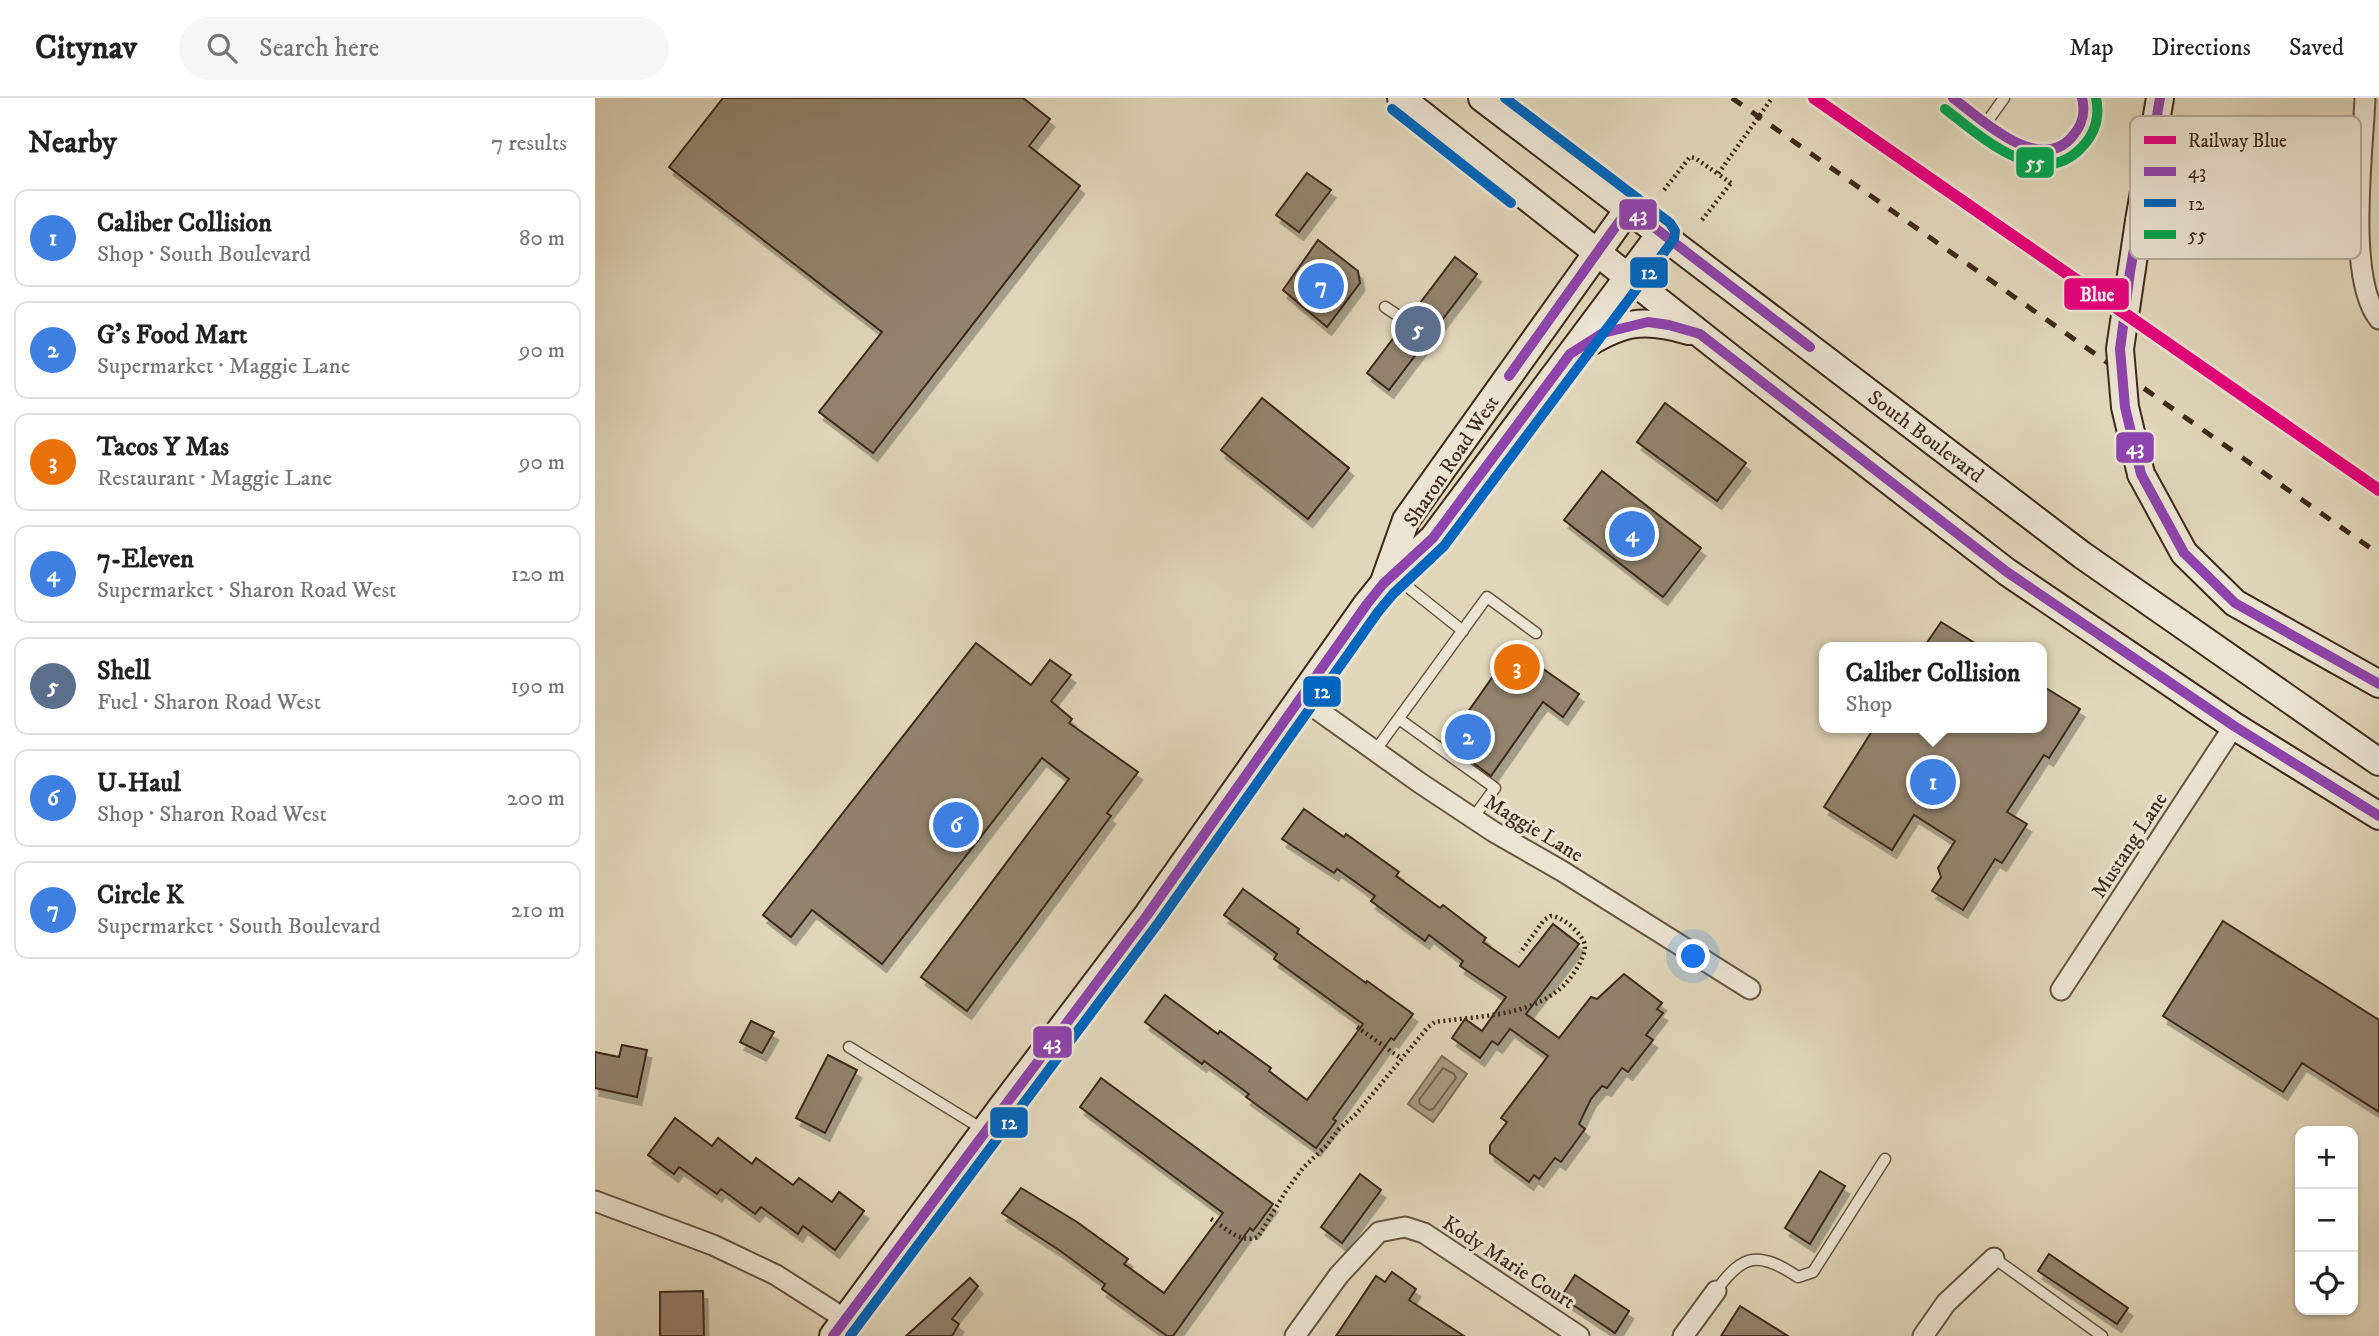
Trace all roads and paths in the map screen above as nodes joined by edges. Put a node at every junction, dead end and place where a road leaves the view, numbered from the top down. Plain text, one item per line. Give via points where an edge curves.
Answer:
1 (1401, 98) edge
2 (1482, 98) edge
3 (1772, 98) edge
4 (1953, 98) edge
5 (2004, 98) edge
6 (2082, 98) edge
7 (2160, 98) edge
8 (2365, 98) edge
9 (2157, 116) edge
10 (1987, 122) junction
11 (1718, 174) junction
12 (2361, 181) edge
13 (1664, 190) dead end
14 (1629, 208) junction
15 (1702, 220) dead end
16 (1661, 233) junction
17 (1597, 252) junction
18 (2133, 259) edge
19 (2360, 259) edge
20 (1628, 277) junction
21 (1385, 307) dead end
22 (2379, 319) edge
23 (1406, 321) dead end
24 (1700, 334) junction
25 (1570, 354) junction
26 (1388, 580) junction
27 (1463, 631) junction
28 (1536, 633) dead end
29 (2379, 684) edge
30 (1301, 698) junction
31 (1399, 719) junction
32 (2234, 726) junction
33 (1375, 751) junction
34 (2379, 762) edge
35 (2379, 816) edge
36 (1473, 818) junction
37 (1520, 953) dead end
38 (1750, 989) dead end
39 (2061, 990) dead end
40 (1357, 1027) dead end
41 (849, 1046) dead end
42 (1402, 1059) junction
43 (984, 1130) junction
44 (1885, 1159) dead end
45 (595, 1201) edge
46 (1211, 1219) dead end
47 (1994, 1258) joint
48 (1716, 1291) joint
49 (839, 1327) edge
50 (1295, 1336) edge
51 (1579, 1336) edge
52 (1683, 1336) edge
53 (1923, 1336) edge
54 (2102, 1336) edge

1 - 17 main road
2 - 14 main road, South Boulevard
3 - 11 path, bridge
4 - 10 lane
5 - 10 lane
6 - 10 lane via 2082,125 2056,150 2018,144
7 - 9 main road, bridge
8 - 12 street
11 - 13 path via 1690,157
11 - 15 path, bridge via 1731,183
14 - 16 main road, South Boulevard
14 - 17 main road, Sharon Road West
16 - 20 main road, Sharon Road West
16 - 34 main road, South Boulevard via 2082,555
17 - 20 main road
17 - 26 main road, Sharon Road West via 1406,520
18 - 29 main road, bridge via 2120,349 2125,407 2141,474 2183,553 2235,603
19 - 22 street via 2372,310
20 - 24 main road
20 - 25 main road, Sharon Road West
21 - 23 lane
24 - 25 main road via 1648,322 1603,333
24 - 32 main road via 2007,572
25 - 26 main road, Sharon Road West via 1433,538
26 - 27 lane
26 - 30 main road, Sharon Road West
27 - 28 lane via 1487,597
27 - 31 lane
30 - 33 street, Maggie Lane
30 - 43 main road, Sharon Road West via 1148,914
31 - 33 lane
31 - 36 lane via 1495,788
32 - 35 main road
32 - 39 street, Mustang Lane
33 - 36 street, Maggie Lane
36 - 38 street, Maggie Lane
37 - 42 path via 1551,916 1569,925 1585,950 1569,982 1557,993 1515,1011 1435,1022
40 - 42 path
41 - 43 lane
42 - 46 path via 1303,1168 1258,1237 1240,1238
43 - 49 main road, Sharon Road West
44 - 48 lane via 1813,1272 1798,1277 1777,1263 1753,1259 1731,1270
45 - 49 street via 713,1245 776,1275
47 - 53 street via 1946,1303
47 - 54 lane
48 - 52 street
50 - 51 street, Kody Marie Court via 1339,1275 1379,1232 1405,1227 1424,1233

